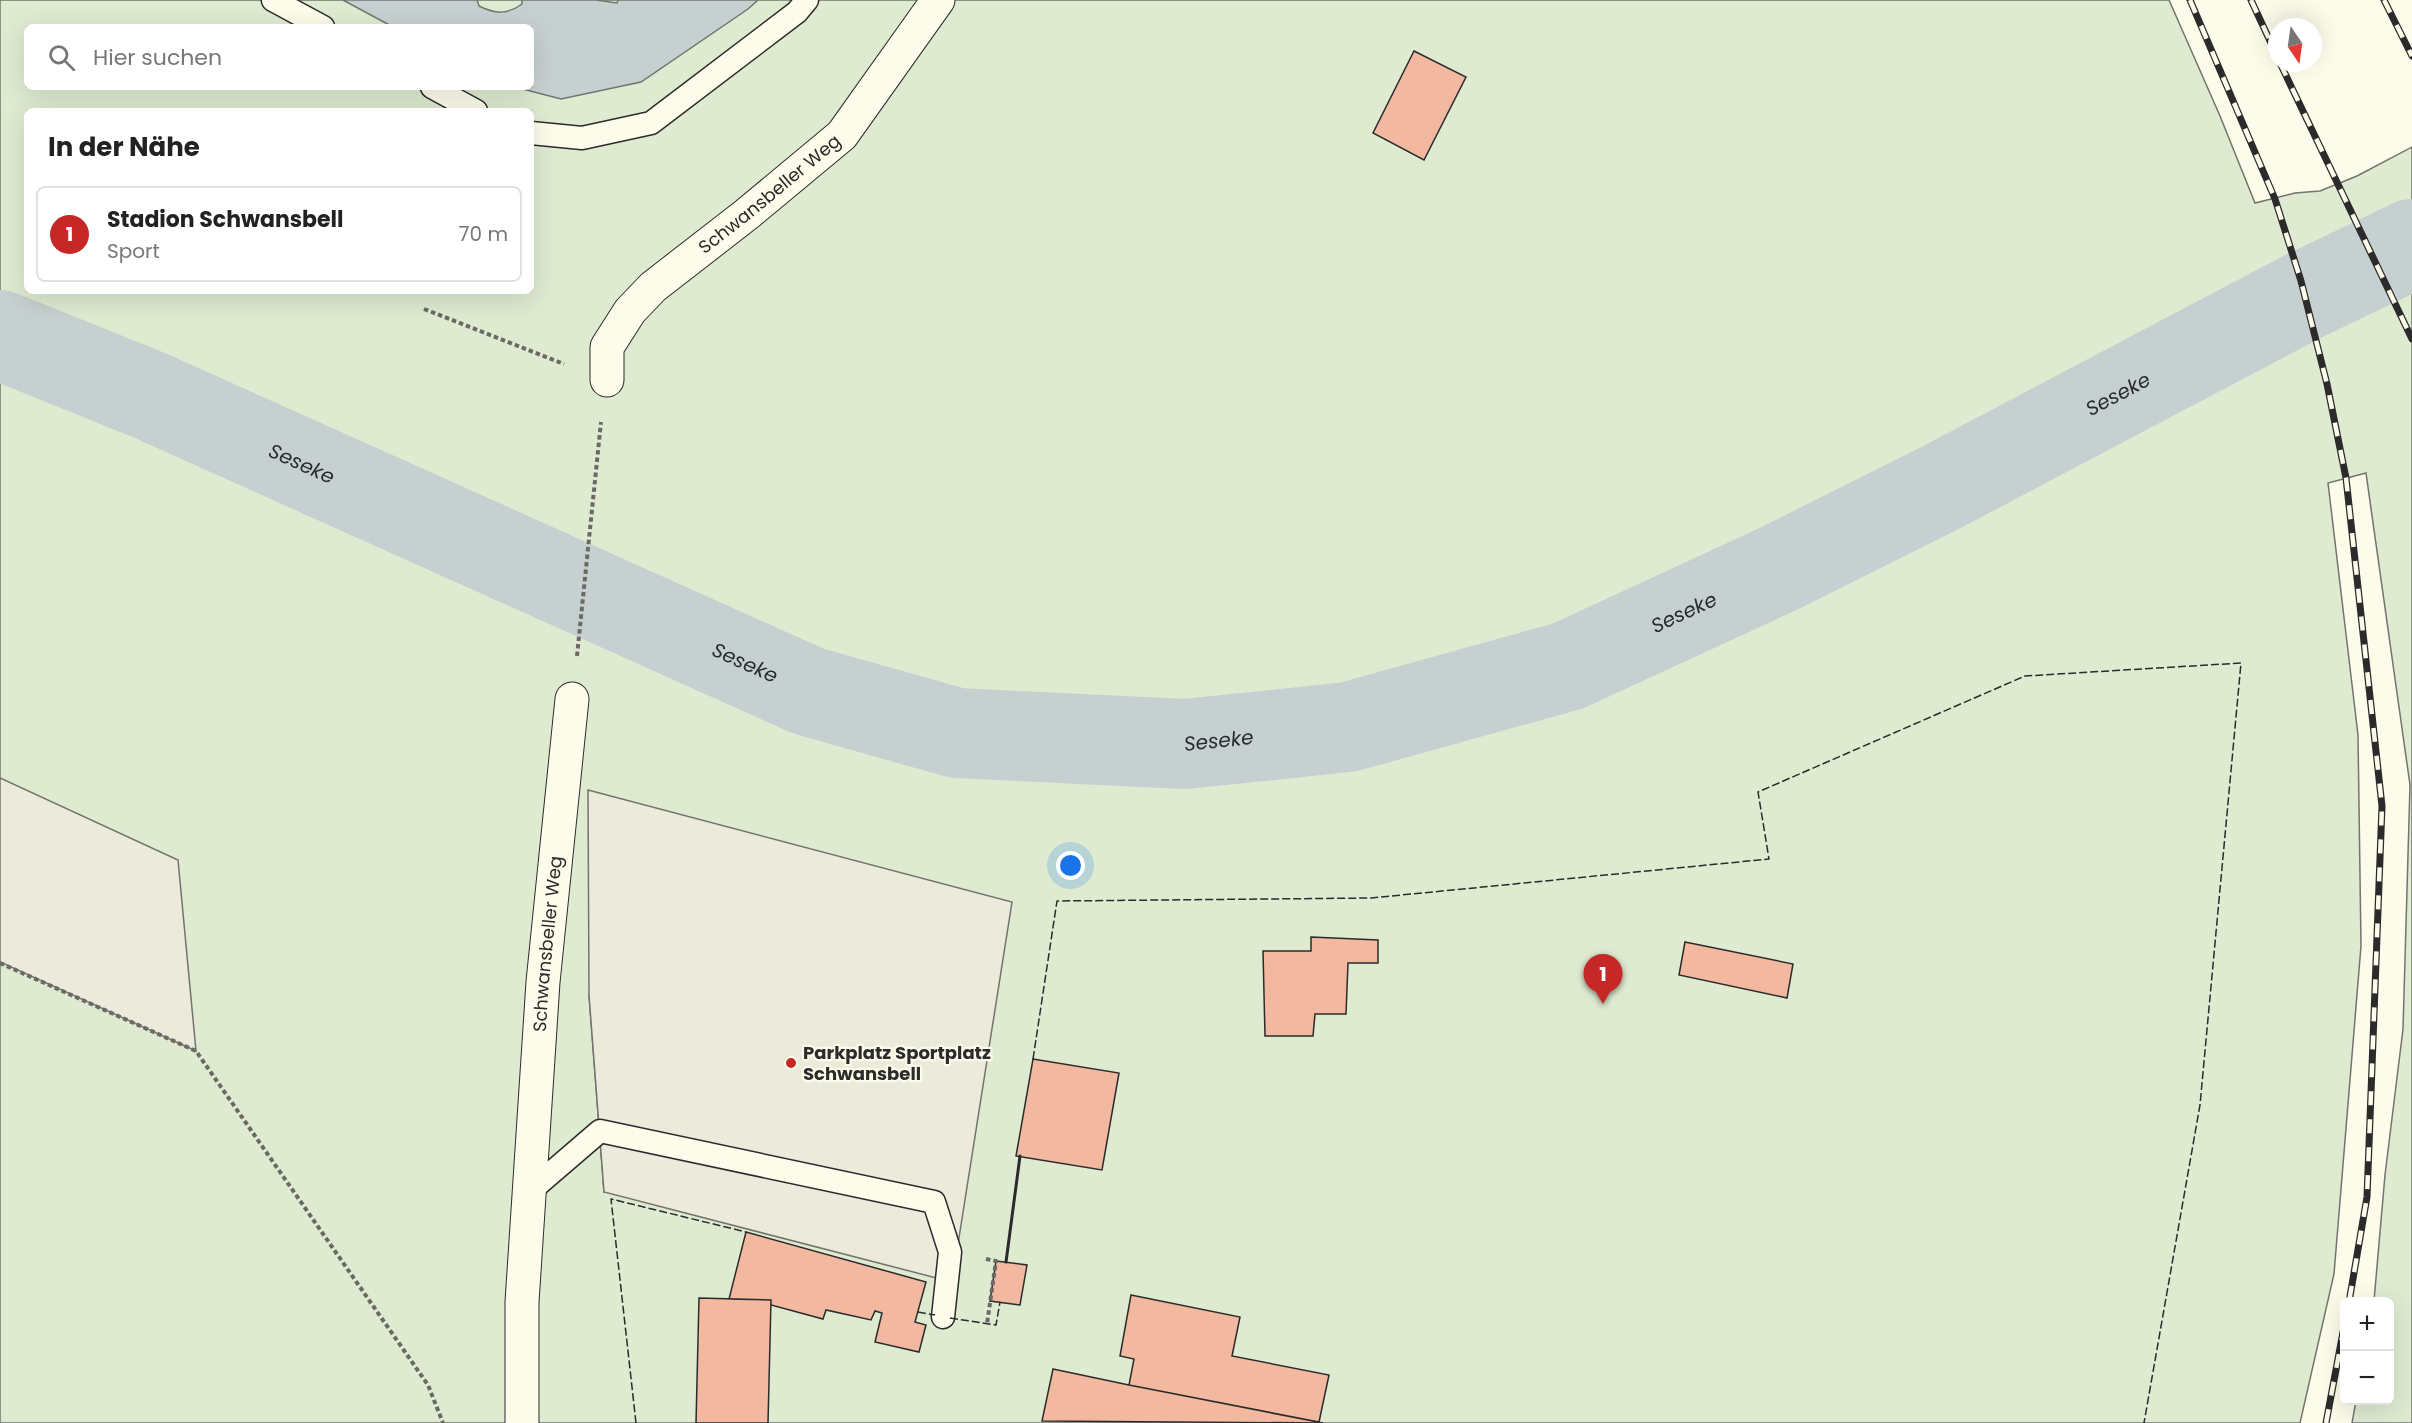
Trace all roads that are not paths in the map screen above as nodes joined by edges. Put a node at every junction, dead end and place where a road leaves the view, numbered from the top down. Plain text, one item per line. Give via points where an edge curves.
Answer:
1 (273, 0) edge
2 (807, 0) edge
3 (938, 0) edge
4 (317, 24) edge
5 (438, 90) edge
6 (470, 108) edge
7 (534, 133) edge
8 (607, 380) dead end
9 (572, 699) road end
10 (529, 1192) junction
11 (943, 1317) dead end
12 (522, 1423) edge

1 - 4 lane
2 - 7 lane via 798,12 651,123 582,138
3 - 8 street, Schwansbeller Weg via 842,135 653,287 630,311 607,347
5 - 6 lane
9 - 10 street, Schwansbeller Weg via 543,982
10 - 11 lane via 600,1131 934,1202 950,1252
10 - 12 street, Schwansbeller Weg via 522,1302

